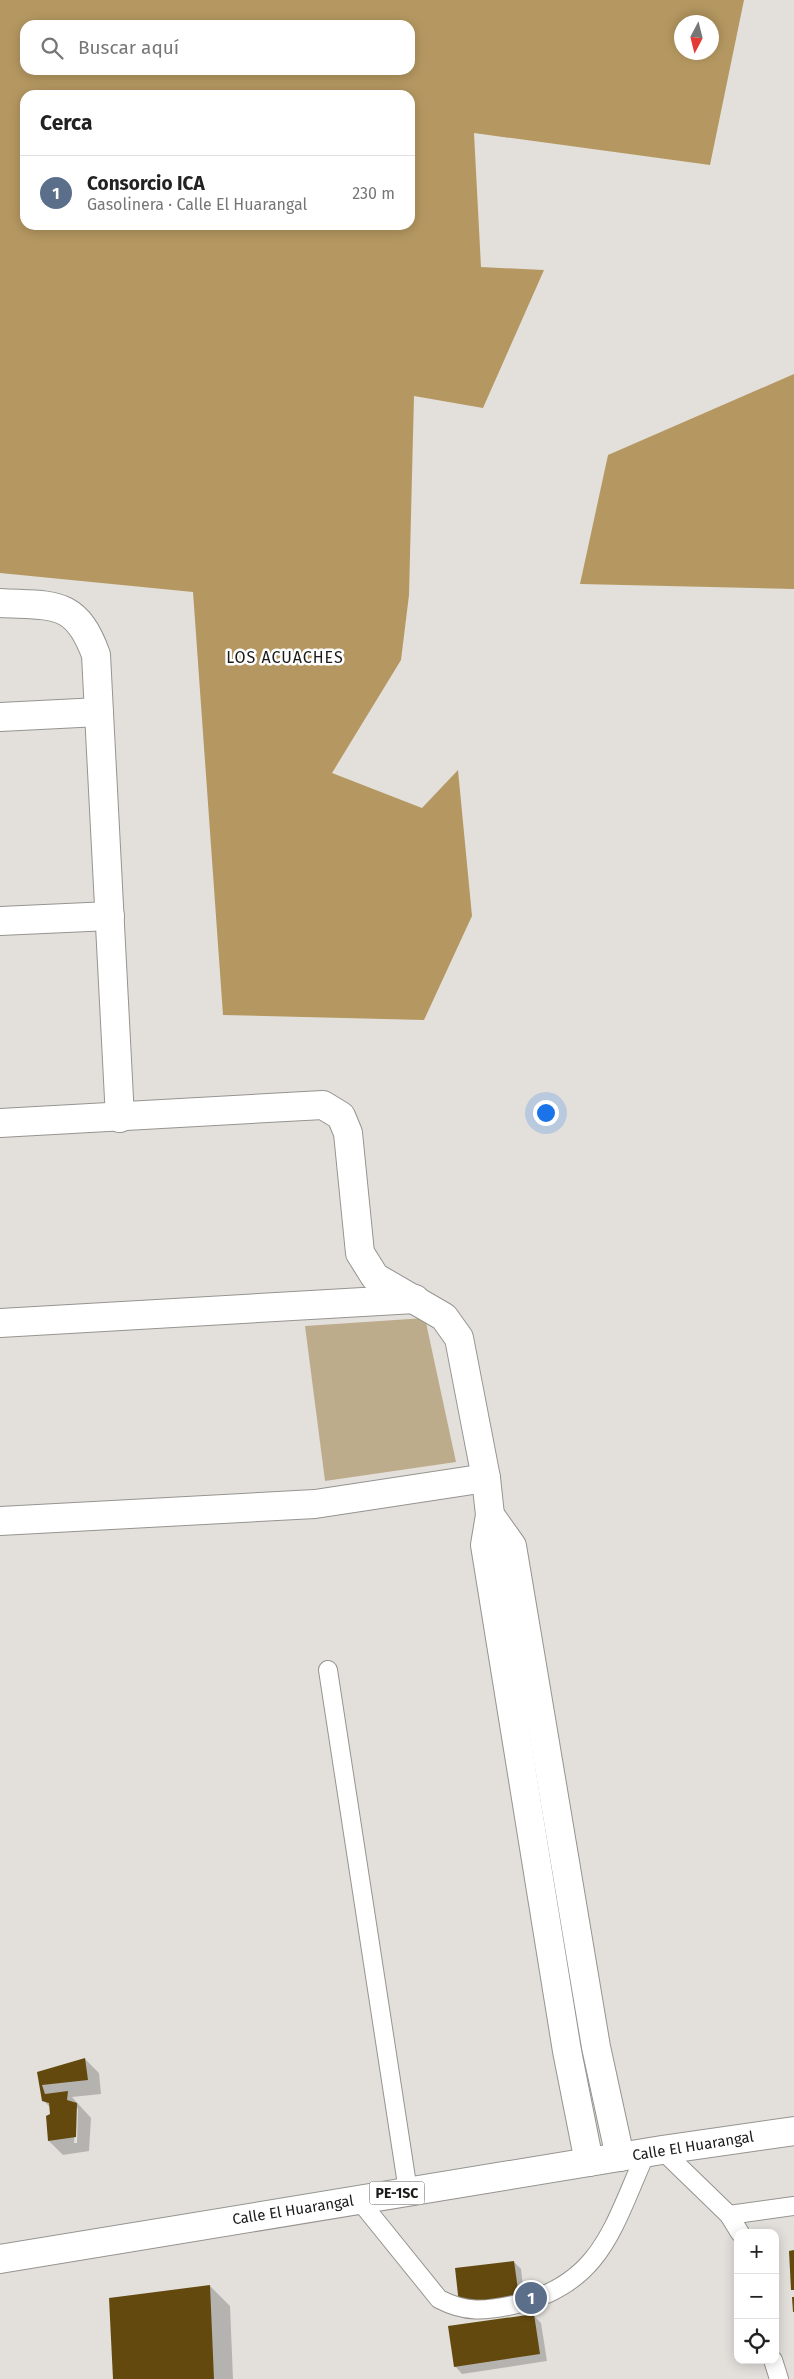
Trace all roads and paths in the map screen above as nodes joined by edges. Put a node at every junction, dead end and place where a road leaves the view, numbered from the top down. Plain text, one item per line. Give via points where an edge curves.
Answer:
1 (0, 603) edge
2 (99, 712) junction
3 (0, 716) edge
4 (110, 916) junction
5 (0, 921) edge
6 (120, 1118) junction
7 (0, 1123) edge
8 (415, 1299) junction
9 (0, 1323) edge
10 (486, 1478) junction
11 (490, 1514) junction
12 (0, 1521) edge
13 (328, 1670) dead end
14 (794, 2130) edge
15 (643, 2153) junction
16 (589, 2162) junction
17 (408, 2191) junction
18 (359, 2200) junction
19 (794, 2206) edge
20 (729, 2215) junction
21 (738, 2229) edge
22 (0, 2259) edge
23 (774, 2364) edge
24 (779, 2379) edge

1 - 2 street via 54,606 76,617 88,634 96,655
2 - 3 street
2 - 4 street
4 - 5 street
4 - 6 street
6 - 7 street
6 - 8 street via 322,1105 341,1116 348,1133 360,1253 376,1277
8 - 9 street
8 - 10 street via 444,1317 459,1338
10 - 11 street
10 - 12 street via 315,1504
11 - 15 street via 512,1546 596,2047
11 - 16 street via 485,1545 567,2051
13 - 17 lane
14 - 15 street, Calle El Huarangal / PE-1SC
15 - 16 street, Calle El Huarangal / PE-1SC
15 - 18 lane via 602,2250 580,2275 557,2290 529,2301 485,2310 456,2307 439,2299
15 - 20 lane
16 - 17 street, Calle El Huarangal / PE-1SC
17 - 18 street, Calle El Huarangal / PE-1SC
18 - 22 street, Calle El Huarangal / PE-1SC
19 - 20 lane
20 - 21 lane
23 - 24 lane

